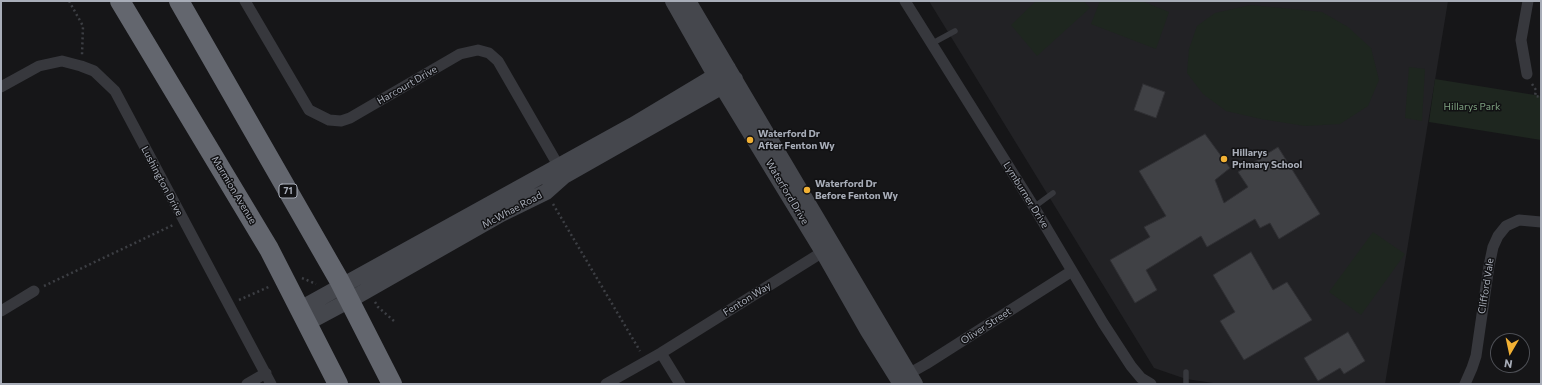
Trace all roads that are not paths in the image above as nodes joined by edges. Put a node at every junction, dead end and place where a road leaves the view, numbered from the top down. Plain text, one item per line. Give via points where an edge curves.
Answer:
1 (120, 1) edge
2 (179, 1) edge
3 (245, 1) edge
4 (673, 1) edge
5 (688, 1) edge
6 (904, 1) edge
7 (1528, 1) edge
8 (955, 30) dead end
9 (931, 44) junction
10 (1527, 74) dead end
11 (725, 77) junction
12 (1, 87) edge
13 (561, 171) junction
14 (1053, 193) dead end
15 (1034, 207) junction
16 (1541, 222) edge
17 (828, 249) junction
18 (1072, 271) junction
19 (34, 291) road end
20 (346, 293) junction
21 (1, 311) edge
22 (304, 316) junction
23 (661, 353) junction
24 (1186, 372) dead end
25 (266, 373) junction
26 (906, 380) edge
27 (247, 384) edge
28 (271, 384) edge
29 (338, 384) edge
30 (392, 384) edge
31 (606, 384) edge
32 (680, 384) edge
33 (1151, 384) edge
34 (1186, 384) edge
35 (1465, 384) edge

1 - 22 highway, Marmion Avenue via 269,249
2 - 20 highway, 71
3 - 13 street, Harcourt Drive via 309,110 329,120 341,122 460,54 478,50 489,53 498,60
4 - 11 street, Waterford Drive
5 - 11 street, Waterford Drive
6 - 9 street, Lymburner Drive
7 - 10 street via 1521,40
8 - 9 lane
9 - 15 street, Lymburner Drive
11 - 13 street, McWhae Road via 633,124
11 - 17 street, Waterford Drive
12 - 25 street, Lushington Drive via 39,66 62,61 94,71 115,92
13 - 20 street, McWhae Road
13 - 20 street, McWhae Road via 546,192
14 - 15 lane
15 - 18 street, Lymburner Drive
16 - 35 street, Clifford Vale via 1518,220 1506,226 1498,236 1489,266 1476,356
17 - 23 street, Fenton Way
17 - 26 street, Waterford Drive via 884,333
18 - 26 street, Oliver Street
18 - 33 street, Lymburner Drive via 1131,366 1141,378
19 - 21 street
20 - 22 street, McWhae Road
20 - 30 highway, 71
22 - 29 highway, Marmion Avenue
23 - 31 street, Fenton Way
23 - 32 street
24 - 34 lane
25 - 27 street
25 - 28 street, Lushington Drive

